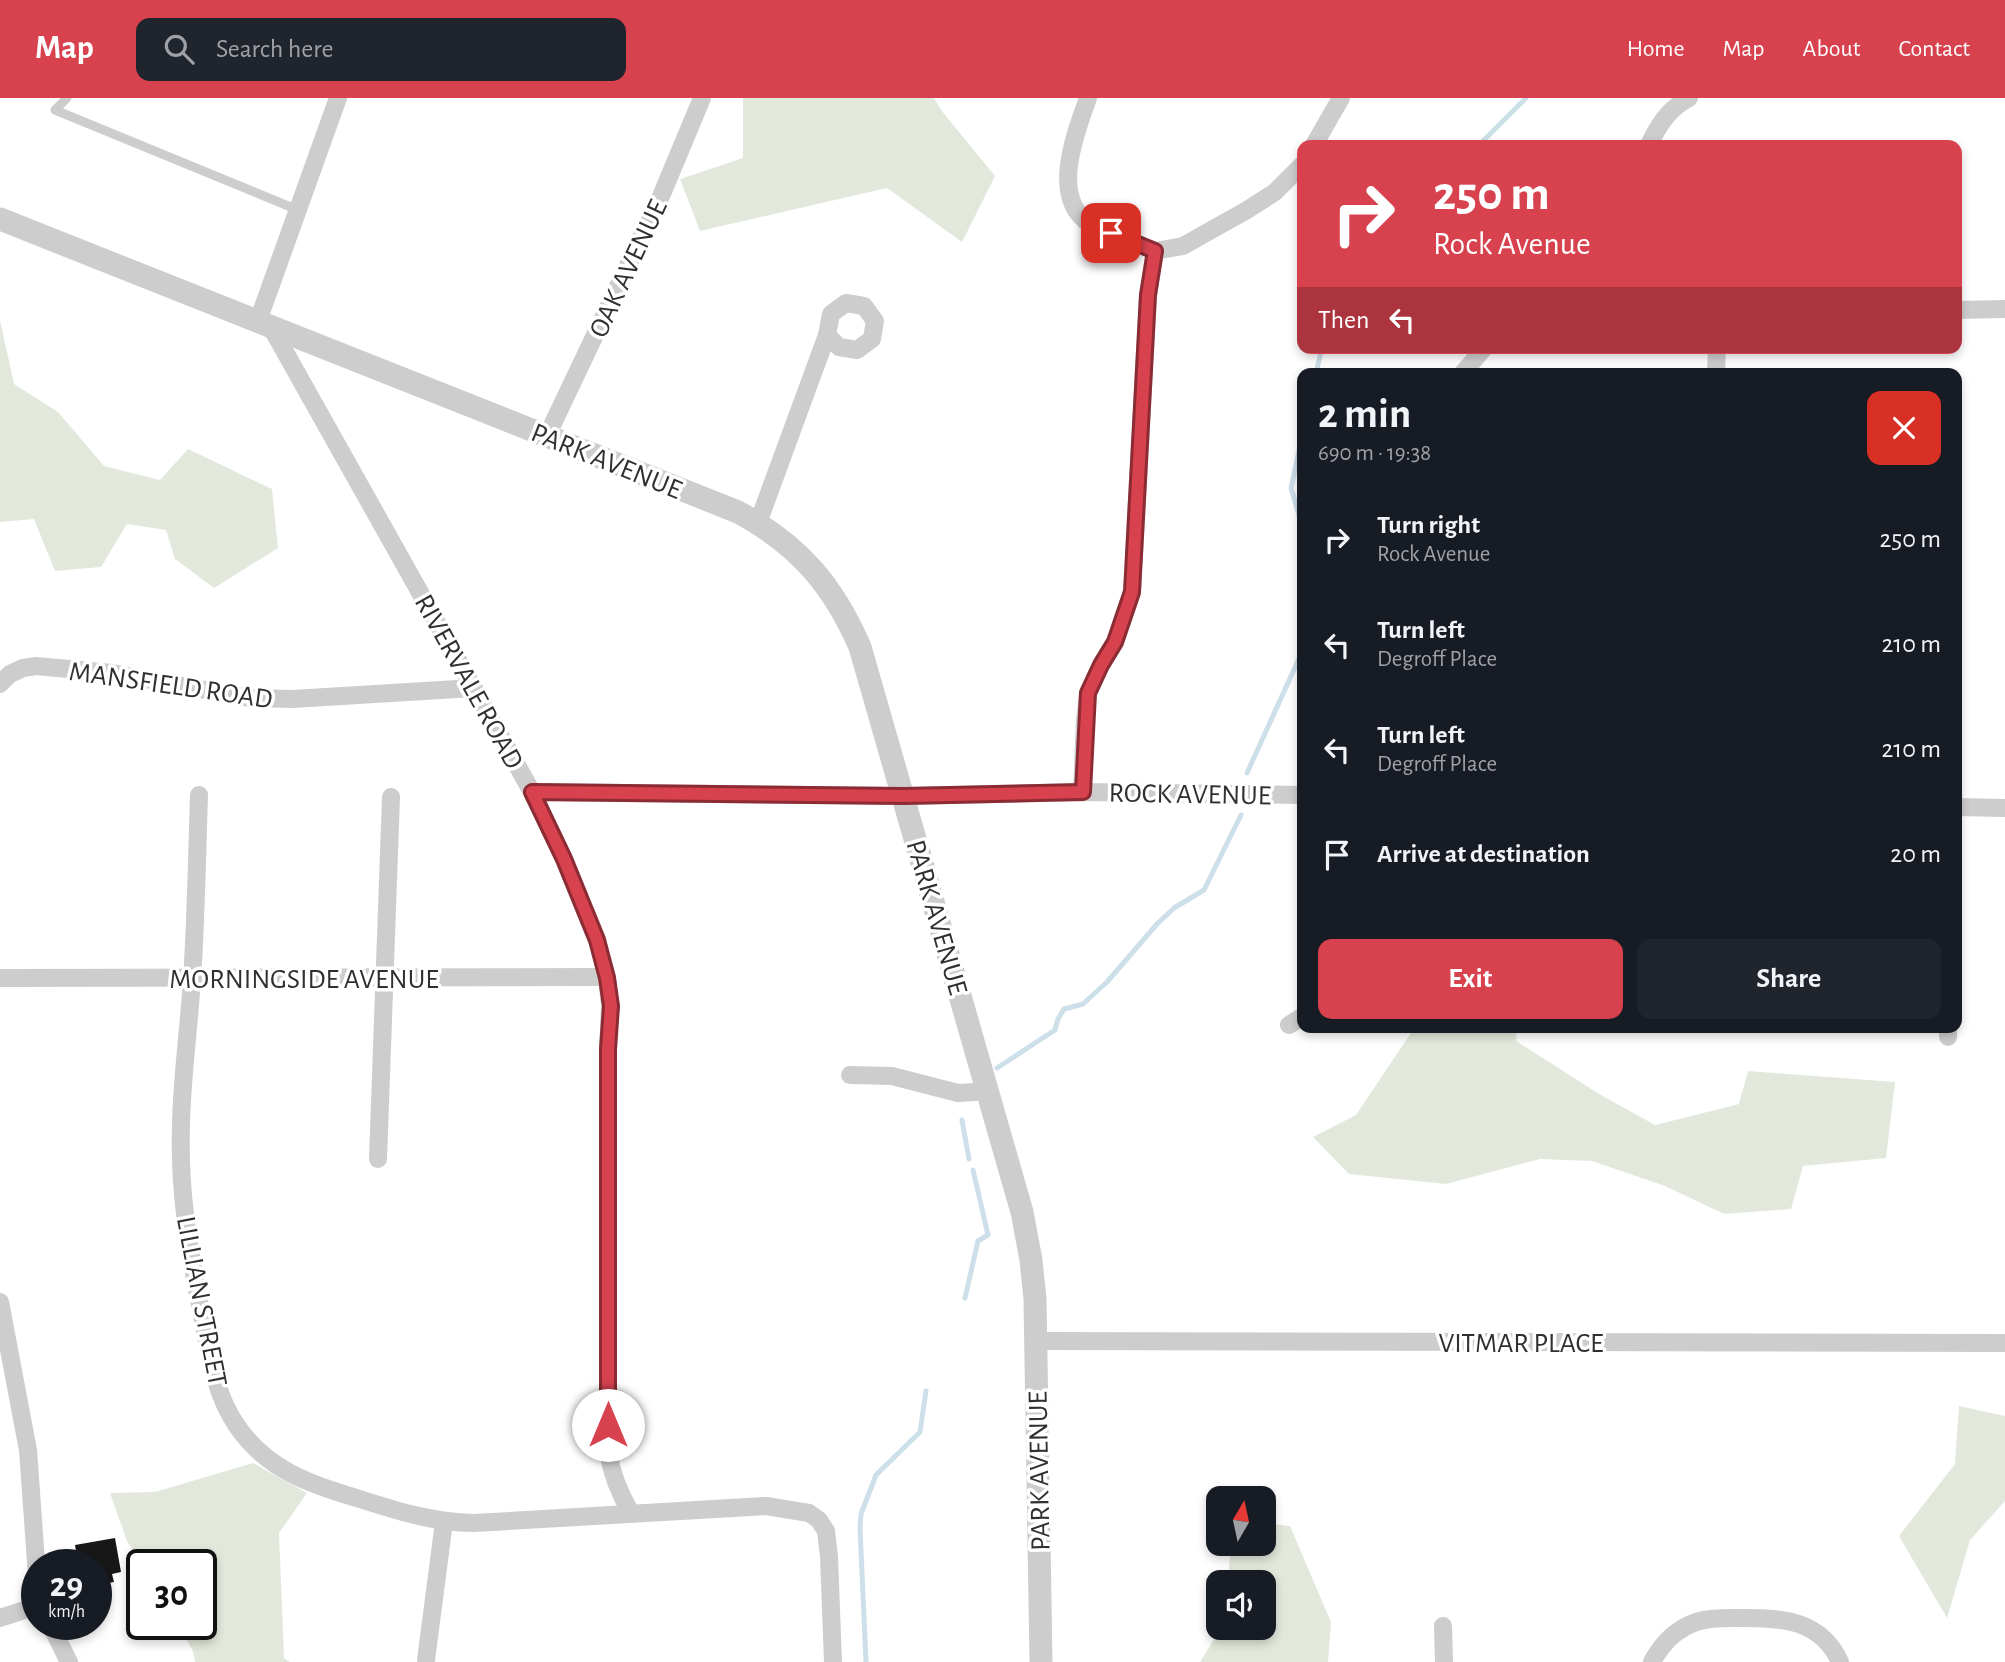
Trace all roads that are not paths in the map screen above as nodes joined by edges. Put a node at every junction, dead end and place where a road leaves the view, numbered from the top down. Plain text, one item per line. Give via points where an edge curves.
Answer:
1 (67, 98) edge
2 (338, 98) edge
3 (702, 98) edge
4 (1088, 98) edge
5 (1340, 98) edge
6 (1689, 98) edge
7 (1317, 140) edge
8 (1651, 140) edge
9 (1297, 170) edge
10 (298, 211) junction
11 (0, 219) edge
12 (1155, 251) junction
13 (2005, 309) edge
14 (1962, 310) edge
15 (265, 324) junction
16 (827, 335) dead end
17 (1479, 354) edge
18 (1467, 368) edge
19 (547, 436) junction
20 (758, 523) junction
21 (0, 684) edge
22 (474, 688) junction
23 (532, 792) junction
24 (1083, 792) junction
25 (199, 795) dead end
26 (1297, 795) edge
27 (904, 796) junction
28 (391, 797) dead end
29 (1962, 807) edge
30 (2005, 808) edge
31 (0, 978) edge
32 (192, 978) junction
33 (384, 978) junction
34 (607, 978) junction
35 (850, 1075) dead end
36 (988, 1091) junction
37 (378, 1159) dead end
38 (0, 1301) edge
39 (1036, 1340) junction
40 (2005, 1343) edge
41 (631, 1513) junction
42 (444, 1522) junction
43 (35, 1549) edge
44 (21, 1611) edge
45 (0, 1618) edge
46 (1443, 1626) dead end
47 (58, 1640) edge
48 (426, 1660) dead end
49 (69, 1662) edge
50 (833, 1662) edge
51 (1041, 1662) edge
52 (1444, 1662) edge
53 (1652, 1662) edge
54 (1840, 1662) edge

1 - 10 lane via 55,110
2 - 10 street
3 - 19 street, OAK AVENUE via 662,194
4 - 12 street via 1069,161 1072,200 1090,223
5 - 7 street
6 - 8 street via 1668,114
9 - 12 street via 1247,210 1183,246
10 - 15 street
11 - 15 street, PARK AVENUE
12 - 24 street via 1148,295 1132,592 1115,642 1088,693
13 - 14 street
15 - 19 street, PARK AVENUE
15 - 22 street, RIVERVALE ROAD
16 - 20 street
17 - 18 street
19 - 20 street, PARK AVENUE
20 - 27 street, PARK AVENUE via 810,565 847,616
21 - 22 street, MANSFIELD ROAD via 10,674 36,666 112,673 249,698
22 - 23 street, RIVERVALE ROAD
23 - 27 street, ROCK AVENUE
23 - 34 street, RIVERVALE ROAD via 597,940
24 - 26 street, ROCK AVENUE
24 - 27 street, ROCK AVENUE
25 - 32 street, LILLIAN STREET
27 - 36 street, PARK AVENUE
28 - 33 street
29 - 30 street
31 - 32 street, MORNINGSIDE AVENUE
32 - 33 street, MORNINGSIDE AVENUE
32 - 42 street, LILLIAN STREET via 181,1160 190,1254 214,1378 223,1401 254,1447 297,1478
33 - 34 street, MORNINGSIDE AVENUE
33 - 37 street
34 - 41 street, RIVERVALE ROAD via 611,1006 608,1452 612,1475
35 - 36 street via 892,1076 958,1093
36 - 39 street, PARK AVENUE via 1022,1212 1031,1260
38 - 43 street via 28,1450
39 - 40 street, VITMAR PLACE
39 - 51 street, PARK AVENUE
41 - 42 street, LILLIAN STREET
41 - 50 street, LILLIAN STREET via 766,1506 809,1513 826,1531
42 - 48 street
44 - 45 street
46 - 52 street
47 - 49 street
53 - 54 street via 1671,1636 1687,1626 1726,1618 1780,1618 1798,1623 1828,1644

